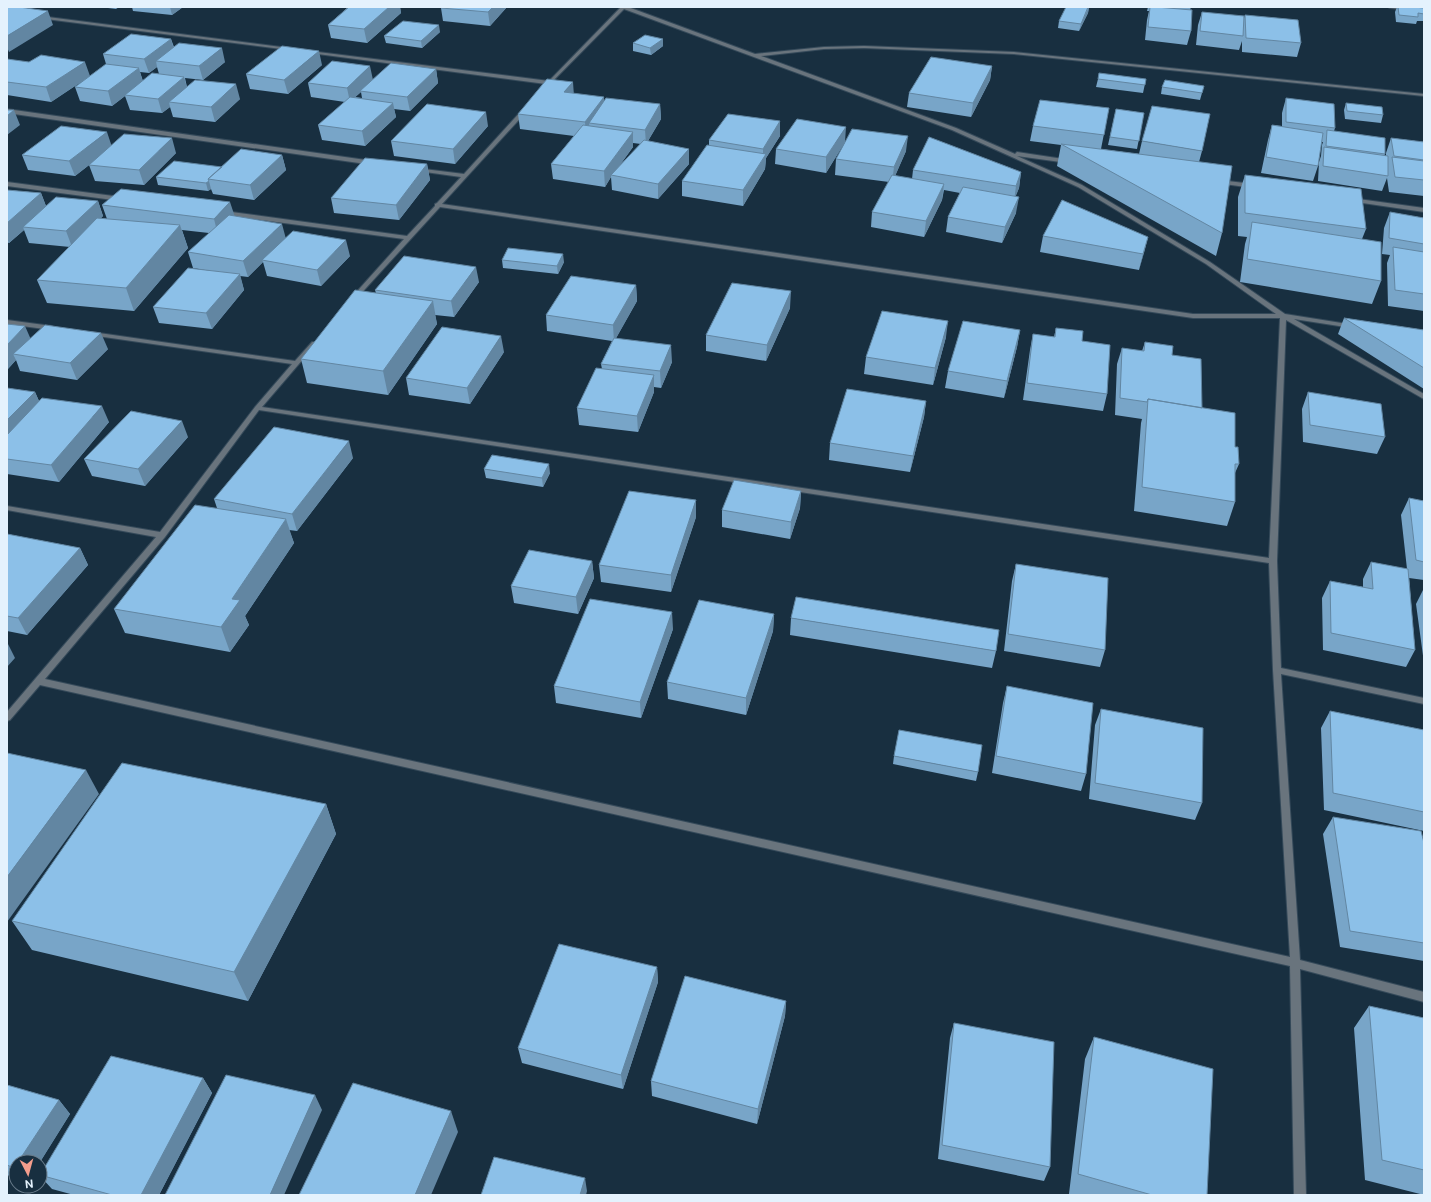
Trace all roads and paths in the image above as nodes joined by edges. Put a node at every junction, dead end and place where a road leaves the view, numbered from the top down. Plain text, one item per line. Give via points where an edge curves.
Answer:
1 (623, 7) edge
2 (1390, 7) edge
3 (1424, 11) edge
4 (31, 16) edge
5 (298, 51) edge
6 (306, 52) edge
7 (756, 55) junction
8 (549, 84) junction
9 (539, 95) edge
10 (1424, 95) edge
11 (528, 106) edge
12 (7, 111) edge
13 (1008, 153) junction
14 (378, 163) edge
15 (1078, 163) edge
16 (410, 168) edge
17 (465, 176) junction
18 (1212, 181) edge
19 (7, 184) edge
20 (1259, 187) edge
21 (1345, 199) edge
22 (125, 200) edge
23 (437, 205) junction
24 (1424, 210) edge
25 (219, 213) edge
26 (407, 238) junction
27 (349, 303) edge
28 (1283, 316) junction
29 (7, 322) edge
30 (1361, 328) edge
31 (62, 330) edge
32 (85, 333) edge
33 (318, 339) edge
34 (297, 363) junction
35 (1424, 397) edge
36 (257, 408) junction
37 (7, 508) edge
38 (162, 534) junction
39 (1273, 561) junction
40 (1277, 670) junction
41 (38, 681) junction
42 (1424, 700) edge
43 (7, 718) edge
44 (1295, 963) junction
45 (1424, 997) edge
46 (1300, 1195) edge

1 - 7 street
1 - 8 street
2 - 3 street
4 - 5 street
6 - 8 street
7 - 10 street via 864,47 1014,53
7 - 13 street via 954,129
8 - 9 street
11 - 17 street
12 - 14 street
13 - 15 street
13 - 28 street via 1080,186 1208,263
16 - 17 street
17 - 23 street
18 - 20 street
19 - 22 street
21 - 24 street
23 - 26 street
23 - 28 street via 1194,316
25 - 26 street
26 - 27 street
28 - 30 street
28 - 35 street
28 - 39 street
29 - 31 street
32 - 34 street
33 - 34 street
34 - 36 street
36 - 38 street
36 - 39 street
37 - 38 street
38 - 41 street
39 - 40 street
40 - 42 street
40 - 44 street
41 - 43 street
41 - 44 street
44 - 45 street
44 - 46 street

